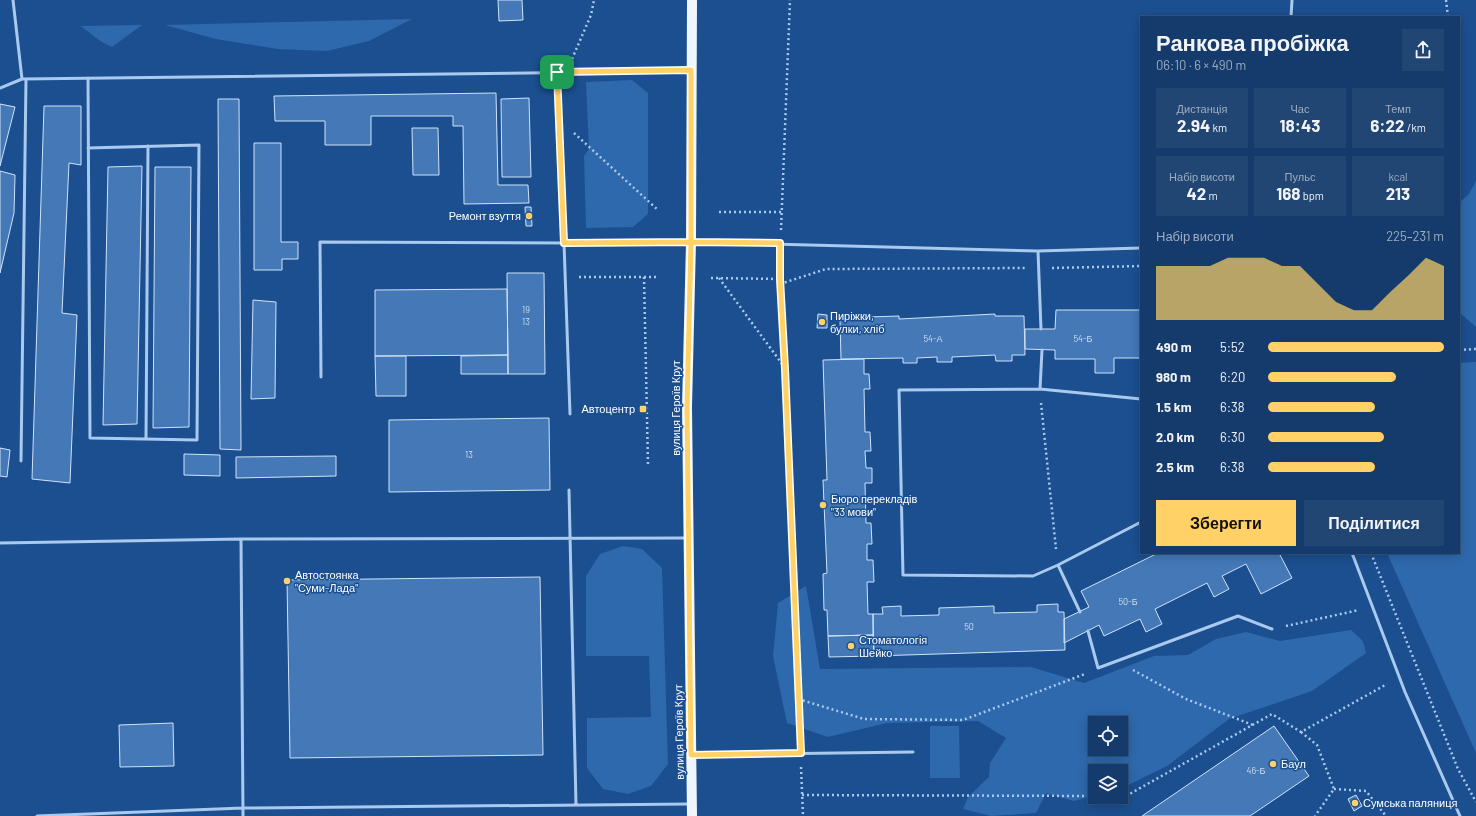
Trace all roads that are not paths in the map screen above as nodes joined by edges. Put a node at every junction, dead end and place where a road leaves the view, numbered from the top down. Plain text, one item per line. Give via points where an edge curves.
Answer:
1 (13, 0) edge
2 (692, 0) edge
3 (1292, 0) edge
4 (1291, 16) edge
5 (691, 70) junction
6 (557, 72) junction
7 (88, 78) junction
8 (24, 79) junction
9 (0, 88) edge
10 (148, 146) junction
11 (88, 148) junction
12 (691, 242) junction
13 (564, 243) junction
14 (1140, 248) edge
15 (1038, 251) junction
16 (1041, 329) dead end
17 (1042, 350) dead end
18 (321, 376) dead end
19 (1040, 389) junction
20 (1140, 399) edge
21 (570, 414) dead end
22 (146, 439) junction
23 (21, 462) dead end
24 (569, 490) dead end
25 (1140, 523) edge
26 (569, 538) junction
27 (688, 538) junction
28 (241, 539) junction
29 (0, 543) edge
30 (1352, 554) edge
31 (1058, 565) junction
32 (1080, 612) dead end
33 (1272, 629) road end
34 (1088, 631) dead end
35 (913, 752) dead end
36 (691, 755) junction
37 (692, 804) junction
38 (576, 805) junction
39 (243, 808) junction
40 (37, 816) edge
41 (244, 816) edge
42 (692, 816) edge
43 (1460, 816) edge

1 - 8 lane
2 - 5 main road, вулиця Героїв Крут
3 - 4 lane
5 - 6 lane
5 - 12 main road, вулиця Героїв Крут
6 - 7 lane
6 - 13 lane
7 - 8 lane
7 - 11 lane
8 - 9 lane
8 - 23 lane
10 - 11 lane
10 - 22 lane
10 - 22 lane via 199,145 197,440
11 - 22 lane via 90,438
12 - 13 lane
12 - 15 lane
12 - 27 main road, вулиця Героїв Крут via 687,407
13 - 18 lane via 320,242
13 - 21 lane
14 - 15 lane
15 - 16 lane
17 - 19 lane
19 - 20 lane
19 - 31 lane via 899,390 903,575 1033,576
24 - 26 lane
25 - 31 lane
26 - 27 lane
26 - 28 lane
26 - 38 lane
27 - 36 main road, вулиця Героїв Крут
28 - 29 lane
28 - 39 lane
30 - 43 lane via 1399,677
31 - 32 lane
33 - 34 lane via 1238,616 1098,668
35 - 36 lane
36 - 37 main road, вулиця Героїв Крут
37 - 38 lane
37 - 42 main road, вулиця Героїв Крут
38 - 39 lane
39 - 40 lane
39 - 41 lane

